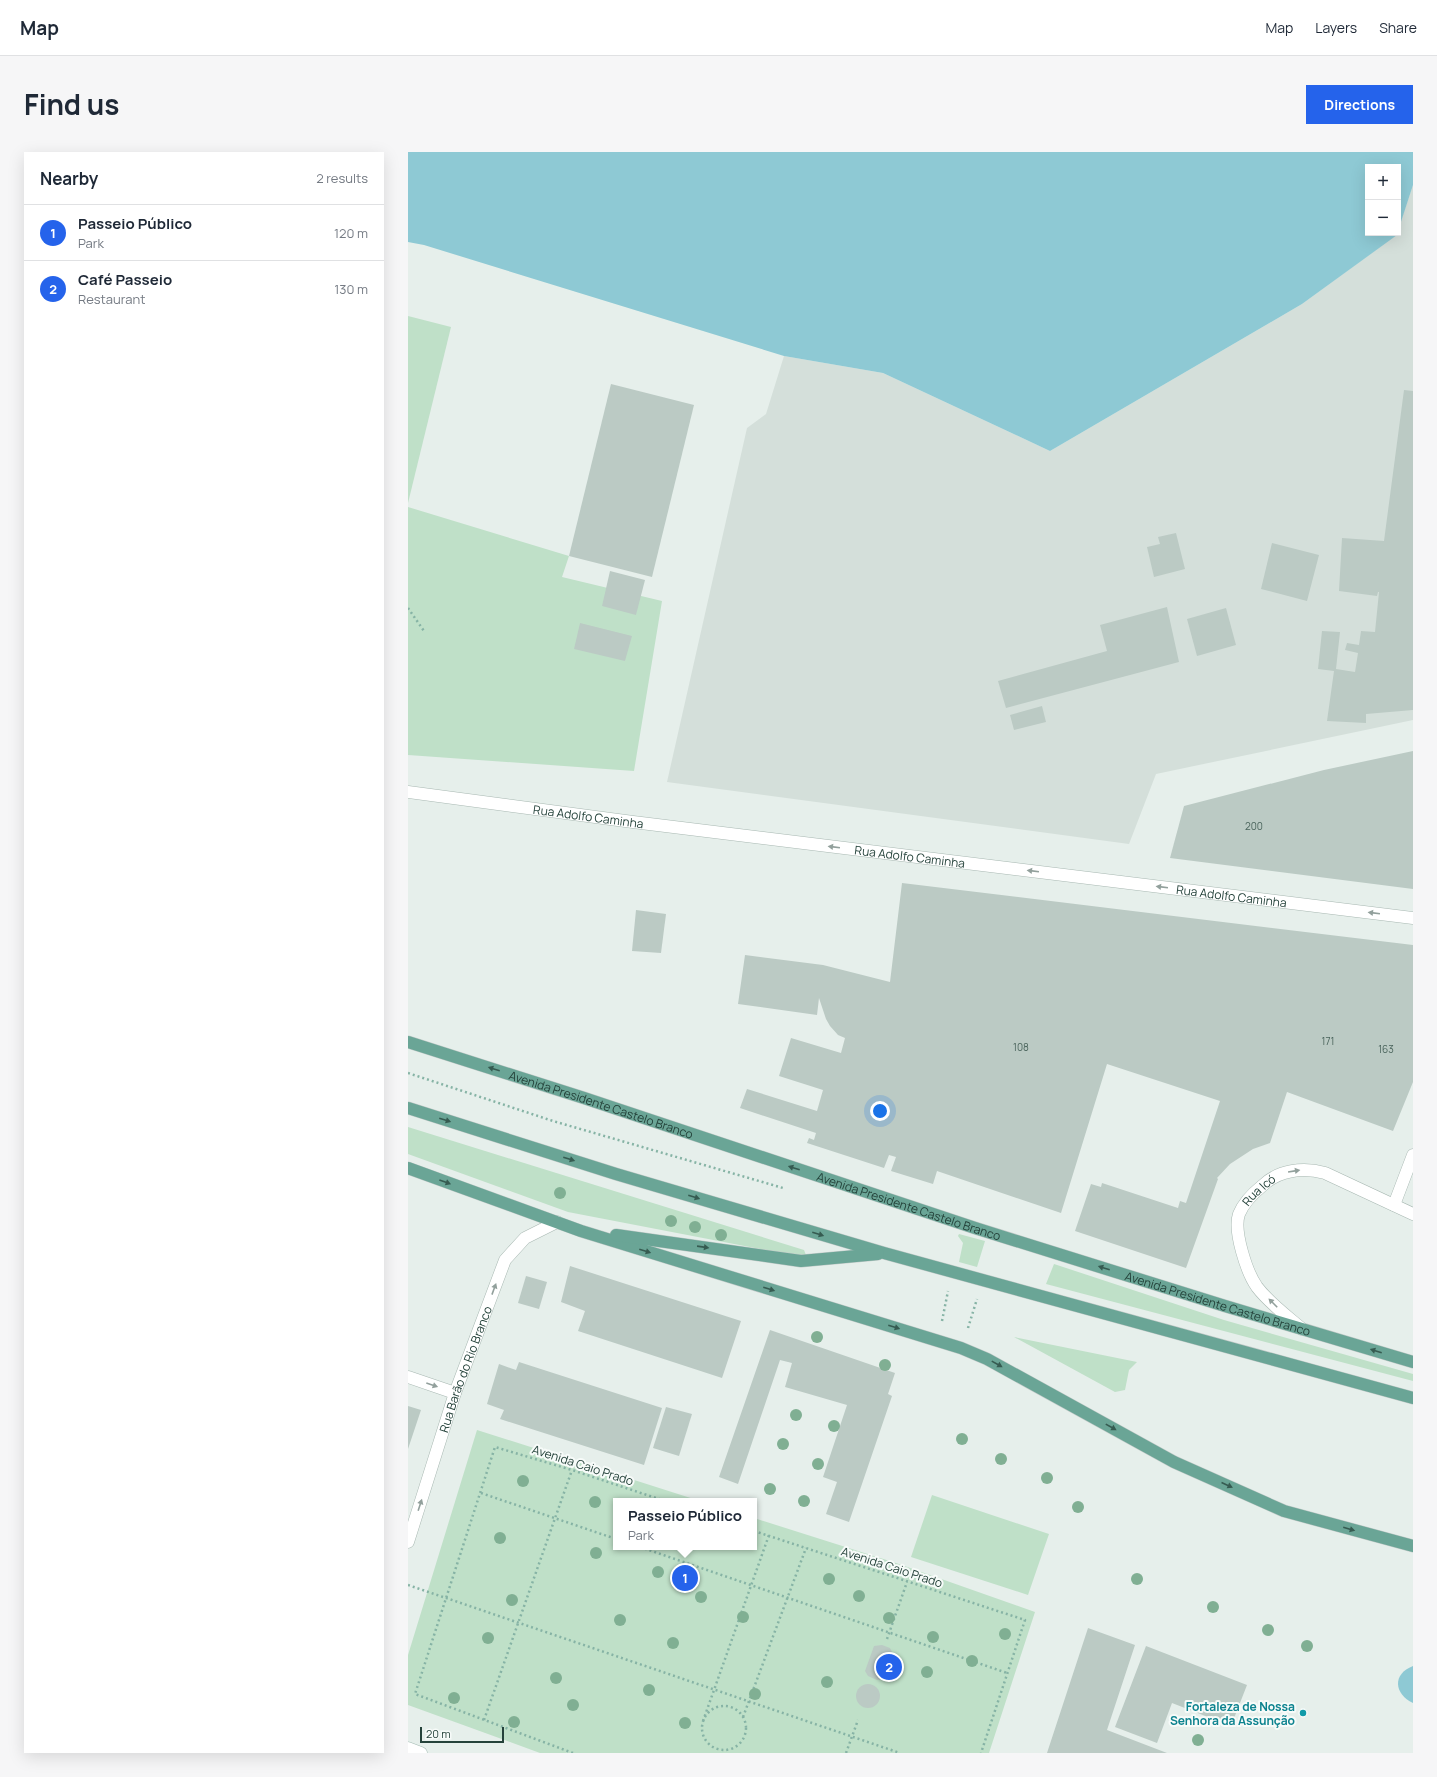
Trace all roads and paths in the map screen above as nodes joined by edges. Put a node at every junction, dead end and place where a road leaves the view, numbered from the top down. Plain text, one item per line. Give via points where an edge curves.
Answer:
1 (408, 608) edge
2 (424, 632) dead end
3 (408, 792) edge
4 (1413, 918) edge
5 (408, 1042) edge
6 (408, 1073) edge
7 (408, 1108) edge
8 (1413, 1155) edge
9 (408, 1168) edge
10 (790, 1190) dead end
11 (1394, 1205) junction
12 (1413, 1214) edge
13 (557, 1222) junction
14 (581, 1231) junction
15 (884, 1253) junction
16 (952, 1271) junction
17 (978, 1297) dead end
18 (1302, 1329) junction
19 (967, 1330) dead end
20 (962, 1348) junction
21 (1413, 1362) edge
22 (408, 1377) edge
23 (455, 1393) junction
24 (1413, 1398) edge
25 (572, 1470) junction
26 (481, 1492) junction
27 (656, 1498) edge
28 (556, 1518) junction
29 (757, 1532) edge
30 (768, 1535) junction
31 (613, 1538) edge
32 (408, 1542) edge
33 (1413, 1546) edge
34 (806, 1548) junction
35 (649, 1550) edge
36 (907, 1582) junction
37 (408, 1585) edge
38 (751, 1585) junction
39 (788, 1597) junction
40 (445, 1598) junction
41 (518, 1623) junction
42 (889, 1632) junction
43 (887, 1639) dead end
44 (1007, 1673) junction
45 (714, 1690) junction
46 (749, 1702) junction
47 (744, 1717) junction
48 (484, 1720) junction
49 (858, 1720) dead end
50 (703, 1721) junction
51 (852, 1737) junction
52 (408, 1748) edge
53 (717, 1749) junction
54 (421, 1753) edge
55 (573, 1753) edge
56 (716, 1753) edge
57 (846, 1753) edge
58 (900, 1753) edge
59 (981, 1753) edge

1 - 2 path
4 -> 3 street, Rua Adolfo Caminha
18 -> 5 main road, Avenida Presidente Castelo Branco via 975,1228
6 - 10 path via 553,1121
7 -> 15 main road via 616,1174
8 - 11 street
9 -> 13 main road
11 - 12 street, Rua Icó
18 -> 11 street, Rua Icó via 1256,1286 1238,1237 1238,1216 1244,1204 1267,1181 1292,1171 1312,1169
13 - 14 main road
23 -> 13 street, Rua Barão do Rio Branco via 505,1260 525,1238
14 -> 15 main road via 801,1261
14 -> 20 main road
15 - 16 main road
16 - 20 path via 940,1327
16 - 24 main road
17 - 19 path
21 -> 18 main road, Avenida Presidente Castelo Branco
20 -> 33 main road via 987,1359 1174,1462 1284,1511
22 -> 23 street
32 -> 23 street, Rua Barão do Rio Branco
25 - 26 path, Avenida Caio Prado via 495,1447
25 - 27 path, Avenida Caio Prado
25 - 28 path
26 - 28 path
26 - 40 path
28 - 31 path
28 - 41 path
29 - 30 path, Avenida Caio Prado
30 - 34 path, Avenida Caio Prado
30 - 38 path
34 - 36 path, Avenida Caio Prado
34 - 39 path
35 - 38 path
36 - 42 path
36 - 44 path, Avenida Caio Prado via 1025,1620
37 - 40 path
38 - 39 path
38 - 45 path
39 - 42 path
39 - 46 path
40 - 41 path
40 - 48 path via 415,1694
41 - 45 path
41 - 48 path
42 - 43 path
42 - 44 path
44 - 59 path
45 - 46 path
45 - 50 path
46 - 47 path
46 - 51 path
47 - 50 path via 732,1707 723,1706 714,1708
47 - 53 path via 747,1728 738,1745 728,1750
48 - 55 path
49 - 51 path
50 - 53 path via 703,1733 708,1742
51 - 57 path
51 - 58 path
52 - 54 street
53 - 56 path

